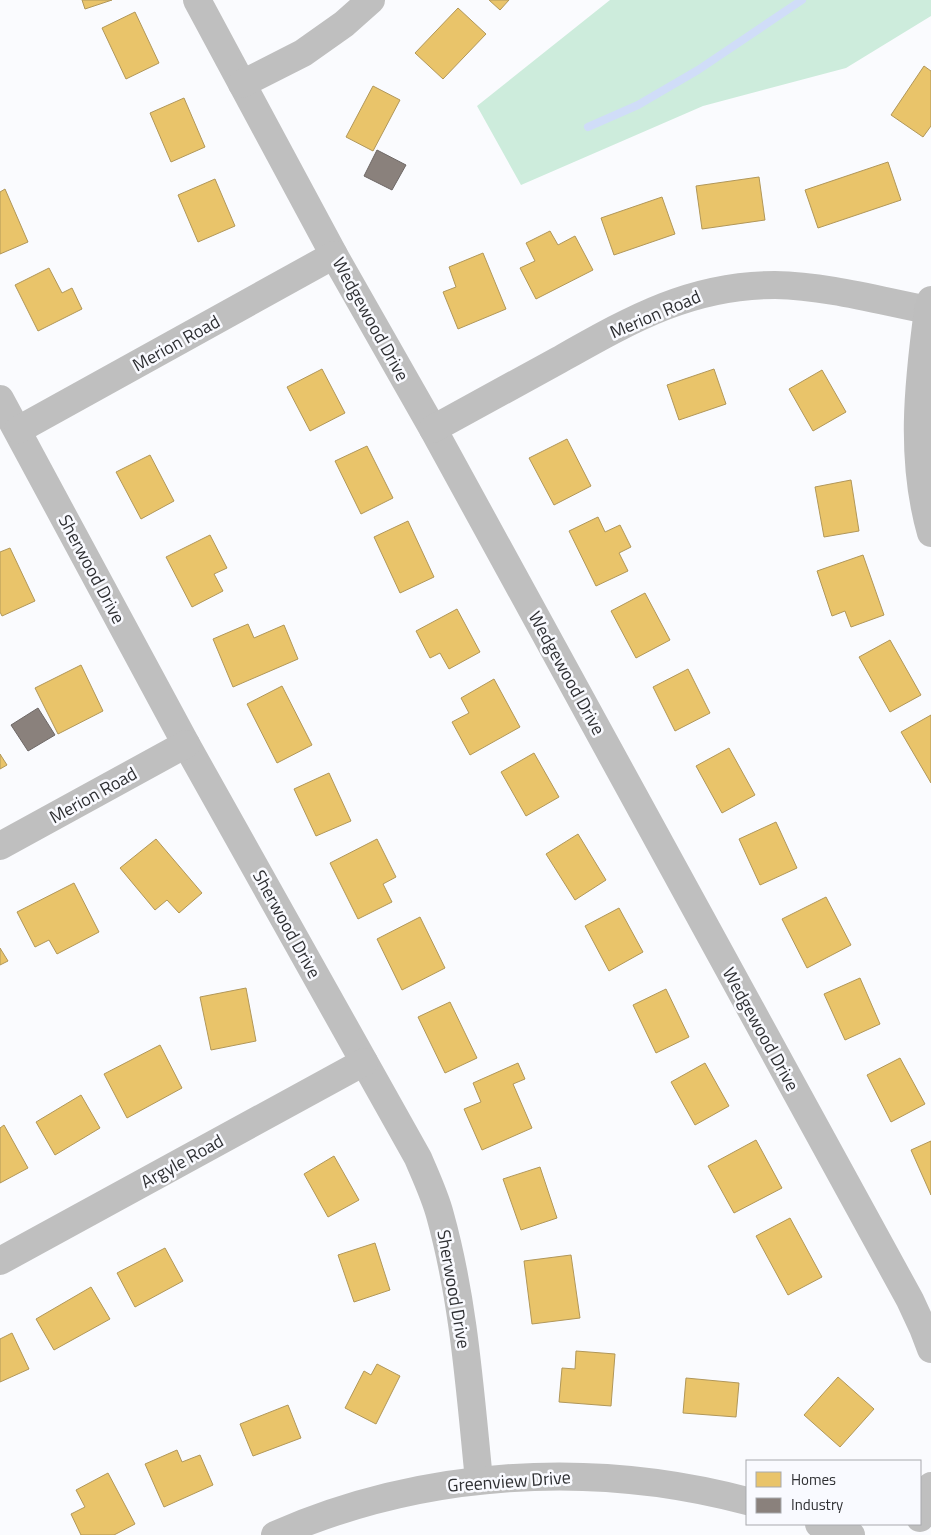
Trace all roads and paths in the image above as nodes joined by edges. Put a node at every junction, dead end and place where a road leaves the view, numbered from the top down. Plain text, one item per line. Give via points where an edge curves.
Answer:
1 (197, 0) edge
2 (372, 0) edge
3 (242, 84) junction
4 (334, 255) junction
5 (929, 305) edge
6 (0, 399) edge
7 (433, 429) junction
8 (18, 430) junction
9 (931, 533) edge
10 (186, 744) junction
11 (0, 846) edge
12 (364, 1062) junction
13 (0, 1261) edge
14 (931, 1350) edge
15 (479, 1480) junction
16 (931, 1486) edge
17 (746, 1501) edge
18 (921, 1515) edge
19 (822, 1525) edge
20 (276, 1535) edge
21 (851, 1535) edge

1 - 3 street, Wedgewood Drive
2 - 3 street via 303,53
3 - 4 street, Wedgewood Drive
4 - 7 street, Wedgewood Drive
4 - 8 street, Merion Road
5 - 7 street, Merion Road via 800,286 754,286 707,292 634,319
5 - 9 street via 917,416 918,463
6 - 8 street, Sherwood Drive
7 - 14 street, Wedgewood Drive via 910,1300
8 - 10 street, Sherwood Drive
10 - 11 street, Merion Road
10 - 12 street, Sherwood Drive
12 - 13 street, Argyle Road
12 - 15 street, Sherwood Drive via 418,1158 440,1214 458,1299
15 - 17 street, Greenview Drive via 573,1476 626,1479
15 - 20 street, Greenview Drive via 371,1502 305,1522
16 - 18 street
19 - 21 street

